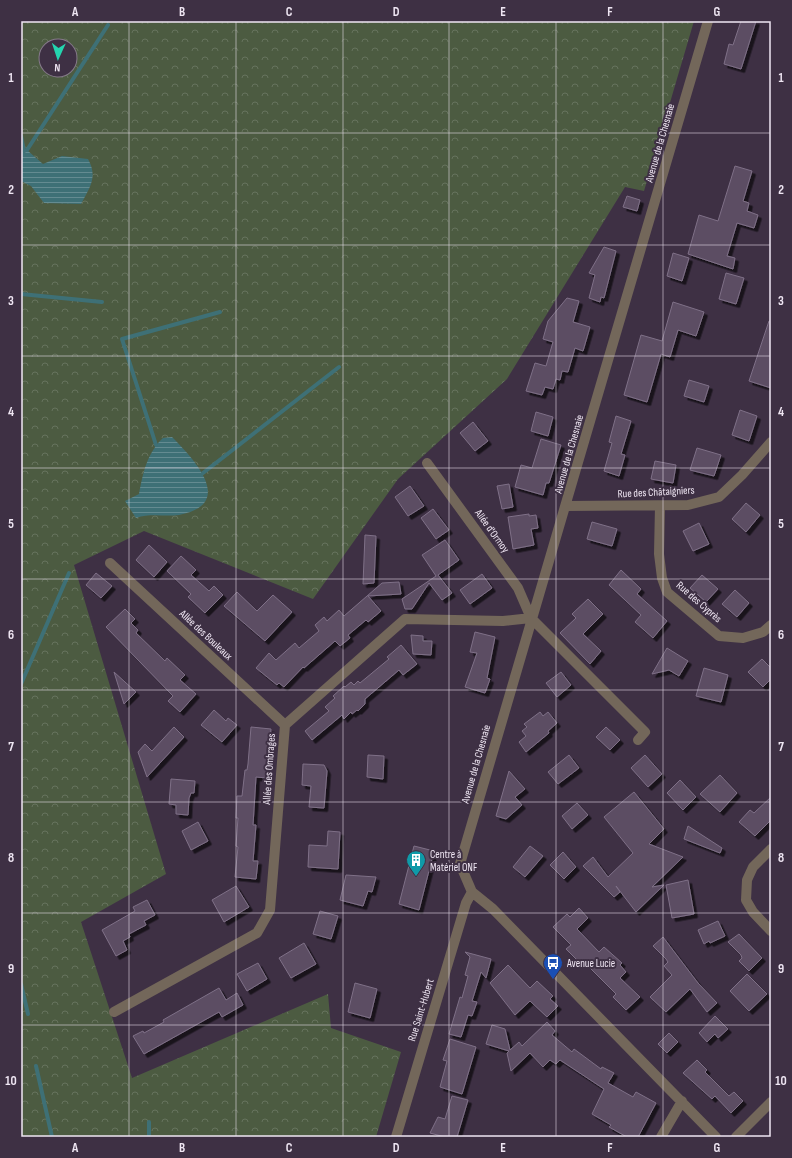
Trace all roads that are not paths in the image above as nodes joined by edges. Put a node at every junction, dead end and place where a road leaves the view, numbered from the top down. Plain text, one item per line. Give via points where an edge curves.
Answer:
1 (708, 21) edge
2 (771, 442) edge
3 (427, 463) dead end
4 (566, 506) junction
5 (660, 506) junction
6 (110, 563) dead end
7 (531, 618) junction
8 (771, 625) edge
9 (285, 725) junction
10 (638, 740) dead end
11 (771, 849) edge
12 (472, 892) junction
13 (771, 930) edge
14 (114, 1012) dead end
15 (682, 1101) junction
16 (771, 1102) edge
17 (396, 1137) edge
18 (661, 1137) edge
19 (716, 1137) edge
20 (736, 1137) edge

1 - 4 street, Avenue de la Chesnaie
2 - 5 street, Rue des Châtaigniers via 719,497 688,505
3 - 7 street, Allée d'Ormoy via 518,588
4 - 5 street, Rue des Châtaigniers
4 - 7 street, Avenue de la Chesnaie
5 - 8 street, Rue des Cyprès via 659,554 666,592 719,636 743,638 763,632
6 - 9 street, Allée des Bouleaux
7 - 9 street, Allée des Ombrages via 503,621 405,619
7 - 10 street via 645,732
7 - 12 street, Avenue de la Chesnaie via 460,864
9 - 14 street, Allée des Ombrages via 270,910 257,932
11 - 13 street via 753,867 747,880 746,900 753,912
12 - 15 street via 493,909
12 - 17 street, Rue Saint-Hubert via 466,903
15 - 18 street
15 - 19 street
16 - 20 street

